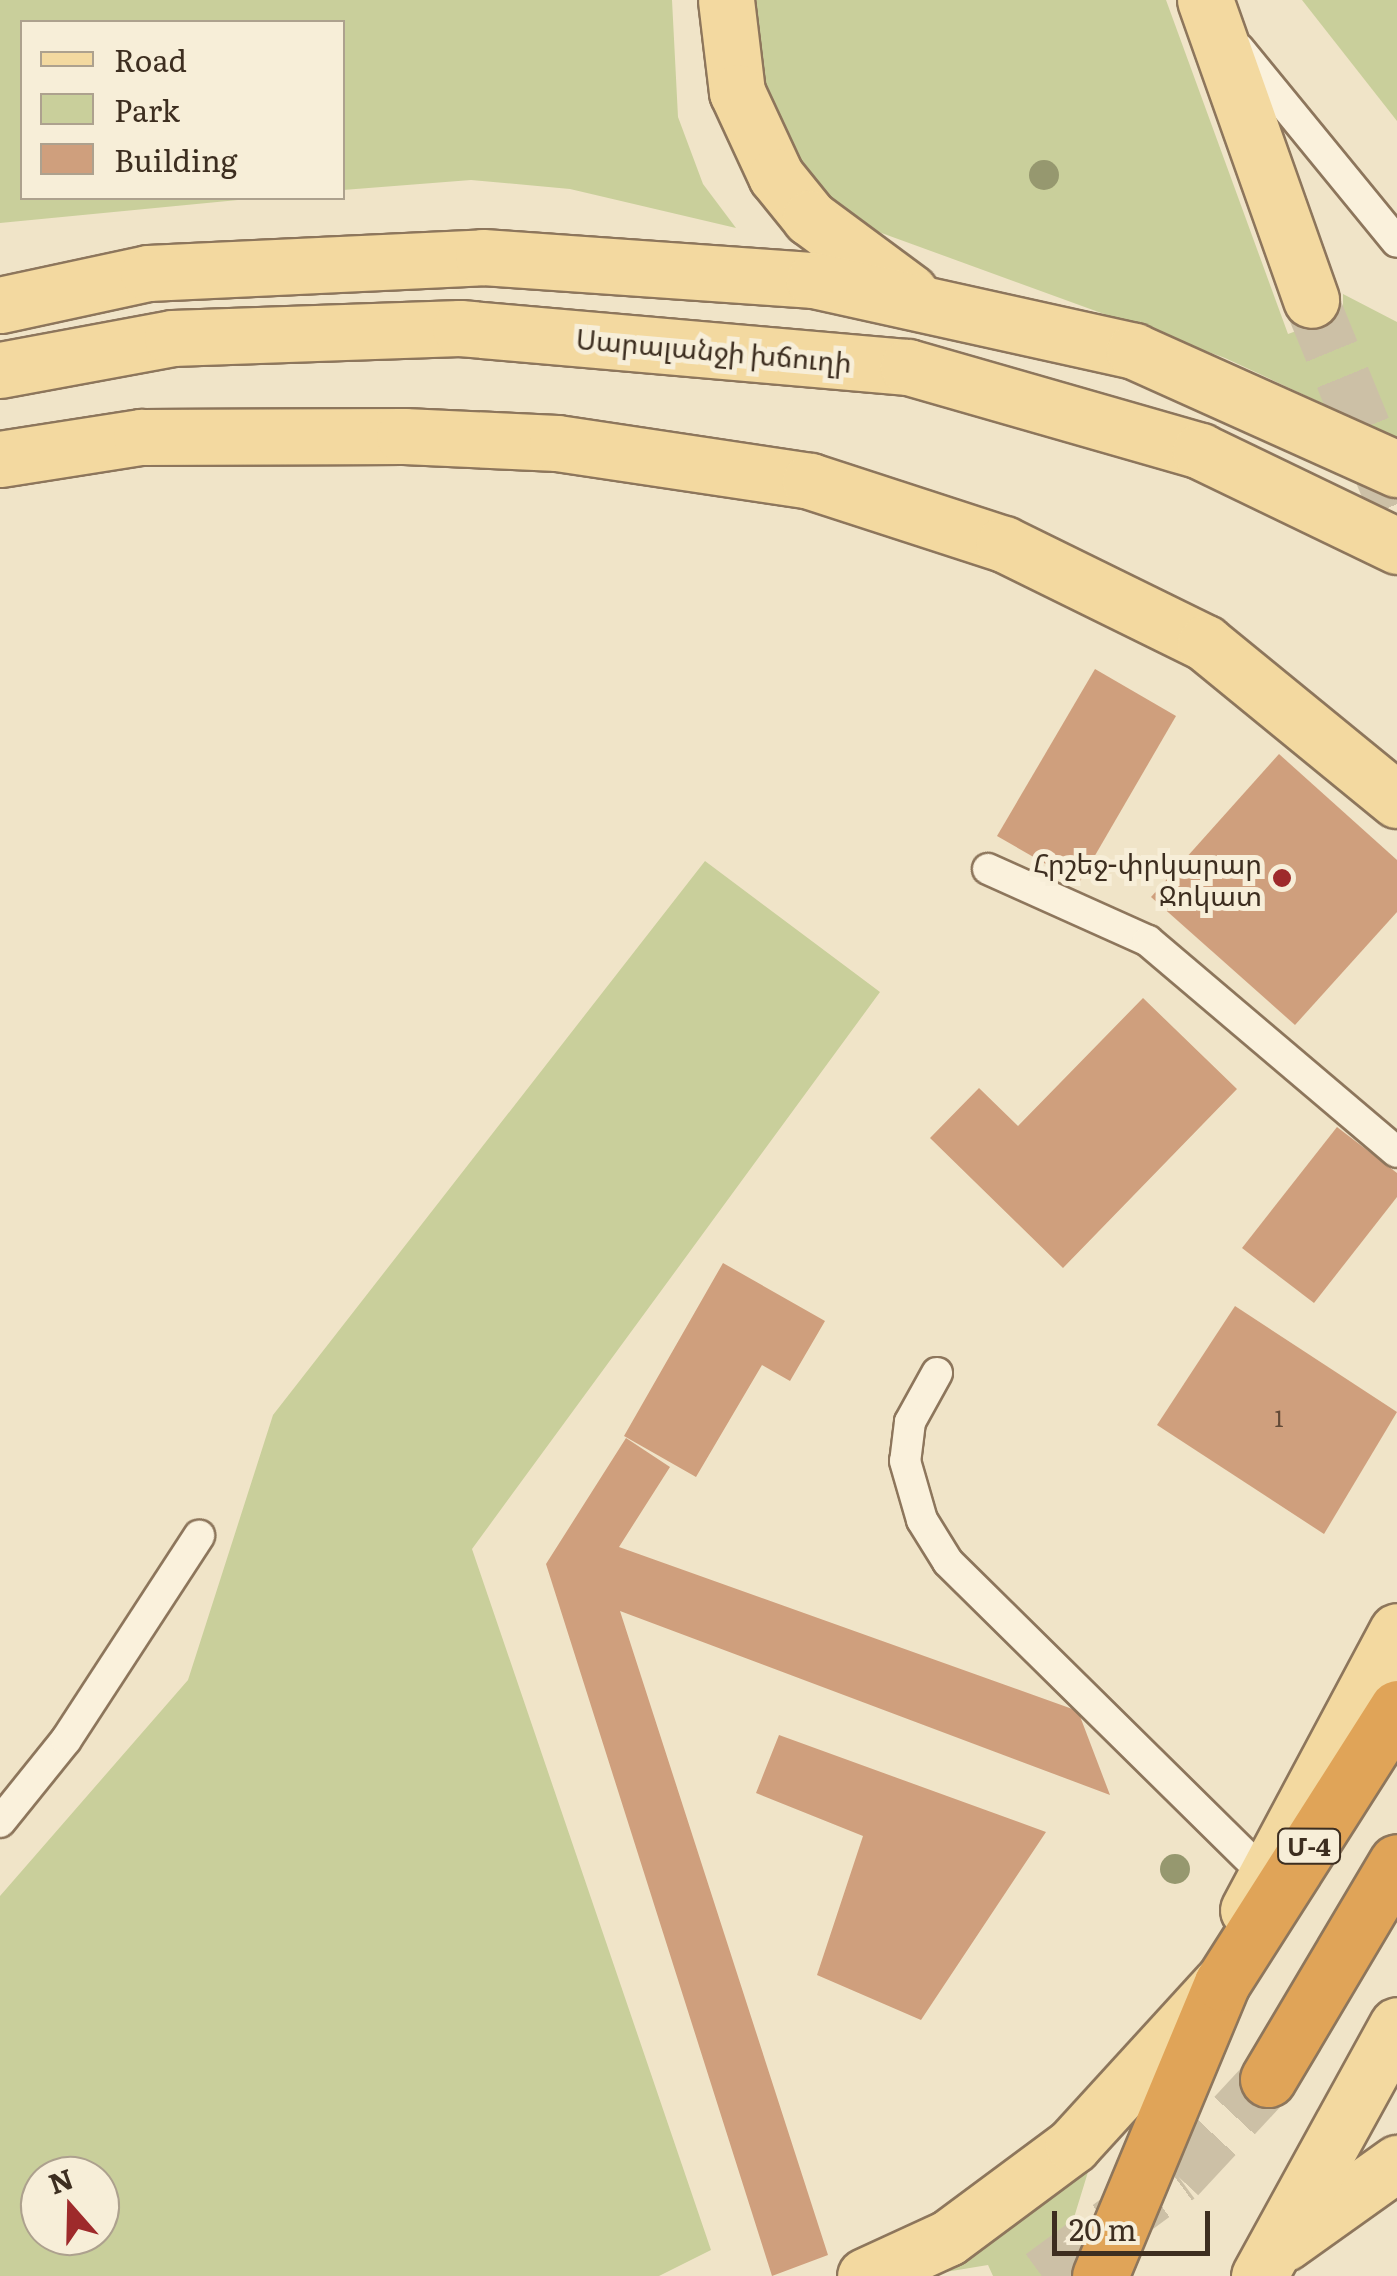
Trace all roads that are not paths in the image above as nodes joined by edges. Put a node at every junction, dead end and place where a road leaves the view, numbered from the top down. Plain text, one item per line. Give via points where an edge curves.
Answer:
1 (726, 0) edge
2 (1207, 6) edge
3 (1397, 242) edge
4 (1311, 300) tunnel mouth
5 (0, 304) edge
6 (929, 305) junction
7 (0, 370) edge
8 (0, 458) edge
9 (1397, 469) edge
10 (1397, 546) edge
11 (1397, 800) edge
12 (988, 869) dead end
13 (1397, 1152) edge
14 (937, 1373) dead end
15 (198, 1536) dead end
16 (1397, 1630) edge
17 (1397, 1708) edge
18 (0, 1822) edge
19 (1397, 1862) edge
20 (1262, 1872) junction
21 (1222, 1983) junction
22 (1397, 2025) edge
23 (1268, 2079) tunnel mouth
24 (1397, 2164) edge
25 (1267, 2263) edge
26 (865, 2276) edge
27 (1100, 2276) edge

1 - 6 main road via 737,92 776,176 823,229
2 - 3 lane
2 - 4 main road
5 - 6 main road via 148,273 484,257 814,280
6 - 9 main road via 1134,351
7 - 10 main road, Սարալանջի խճուղի via 172,338 460,328 908,367 1200,451
8 - 11 main road via 142,437 404,436 558,443 810,482 1004,544 1205,642
12 - 13 lane via 1148,942
14 - 20 lane via 910,1422 905,1461 922,1520 948,1562
15 - 18 lane via 66,1740
16 - 20 main road
17 - 21 highway, Մ-4
19 - 23 highway
20 - 21 main road
21 - 26 main road via 1073,2145 948,2238
21 - 27 highway, Մ-4
22 - 25 main road
24 - 25 main road

